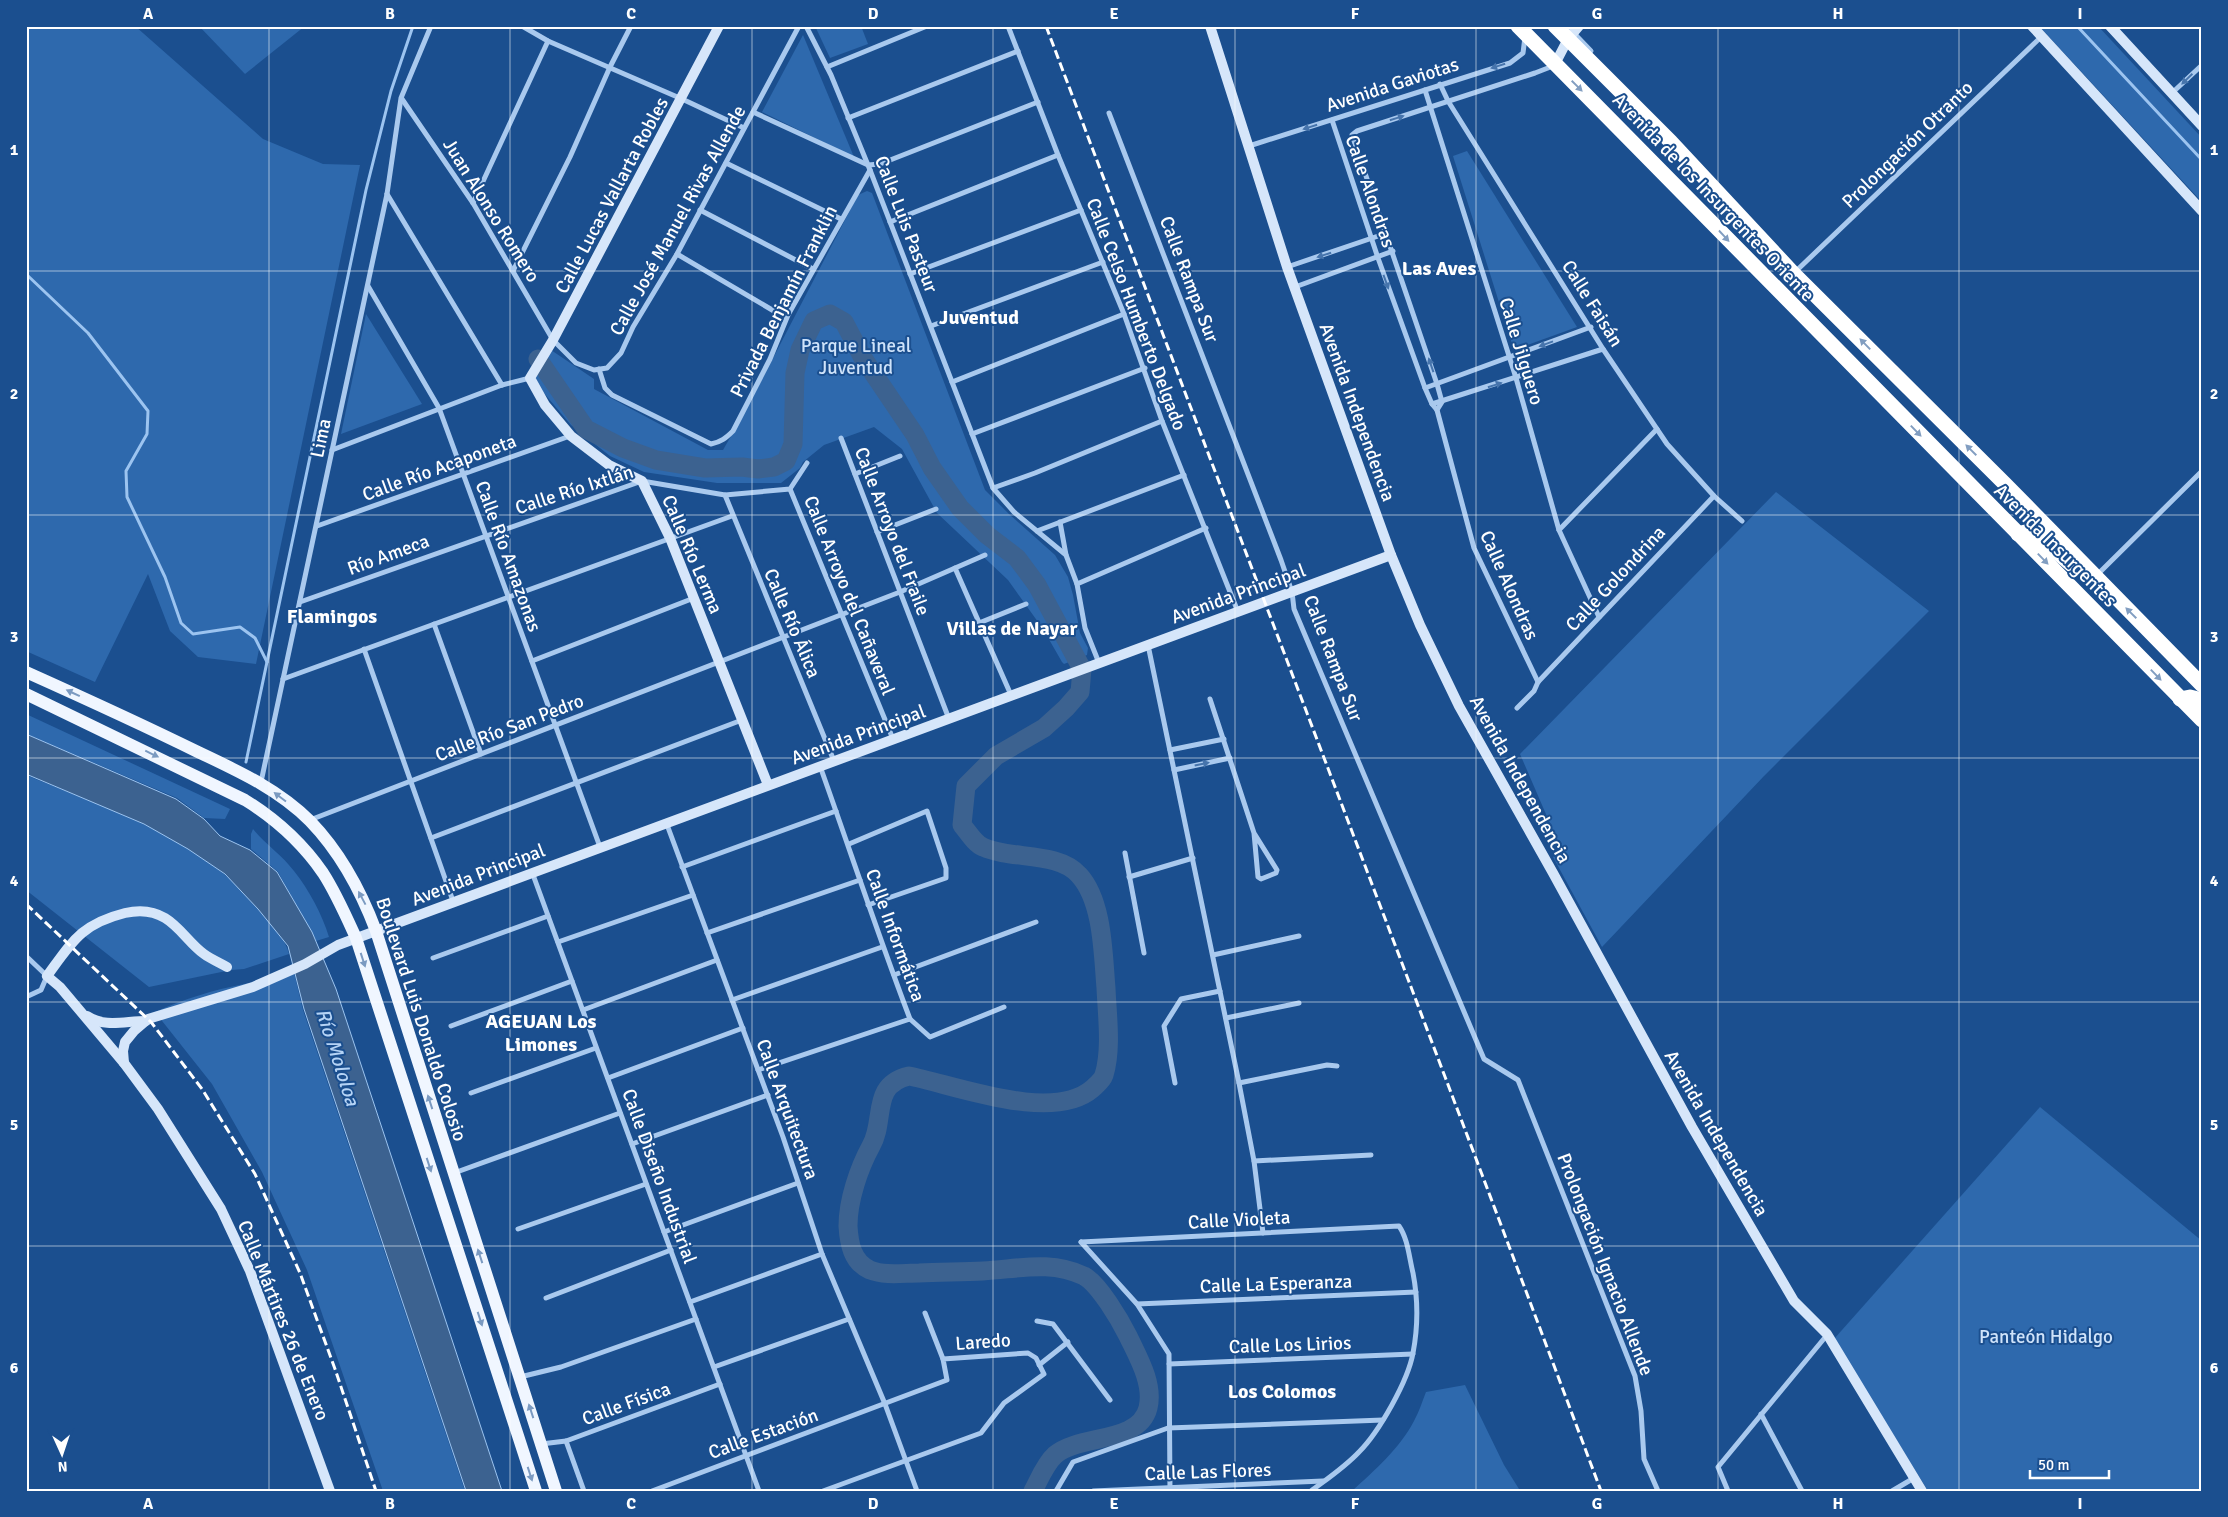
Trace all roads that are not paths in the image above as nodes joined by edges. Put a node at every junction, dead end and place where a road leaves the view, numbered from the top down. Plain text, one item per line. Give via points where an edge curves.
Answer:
1 (431, 26) edge
2 (522, 26) edge
3 (631, 26) edge
4 (719, 26) edge
5 (799, 26) edge
6 (806, 26) edge
7 (927, 26) edge
8 (1008, 26) edge
9 (1210, 26) edge
10 (1555, 26) edge
11 (2032, 26) edge
12 (2113, 27) edge
13 (1523, 29) edge
14 (1573, 32) edge
15 (2041, 37) junction
16 (548, 41) junction
17 (1018, 51) junction
18 (1597, 58) dead end
19 (1555, 64) junction
20 (2202, 65) edge
21 (827, 66) junction
22 (610, 67) junction
23 (1440, 84) junction
24 (1425, 90) junction
25 (2172, 93) junction
26 (401, 98) junction
27 (682, 98) junction
28 (1448, 100) junction
29 (1038, 102) junction
30 (1430, 108) junction
31 (753, 112) junction
32 (1109, 113) dead end
33 (848, 118) junction
34 (1657, 119) dead end
35 (1332, 120) junction
36 (2202, 126) edge
37 (744, 128) junction
38 (1352, 135) joint
39 (1677, 139) dead end
40 (1249, 146) junction
41 (1058, 155) junction
42 (726, 163) junction
43 (869, 168) junction
44 (387, 194) junction
45 (473, 203) junction
46 (700, 210) junction
47 (1082, 210) junction
48 (2202, 211) edge
49 (841, 218) junction
50 (890, 222) junction
51 (1387, 233) junction
52 (1372, 239) junction
53 (1393, 252) junction
54 (677, 254) junction
55 (1378, 258) junction
56 (1103, 262) junction
57 (1287, 266) junction
58 (813, 269) junction
59 (513, 271) junction
60 (1794, 273) junction
61 (910, 274) junction
62 (368, 286) junction
63 (1295, 287) junction
64 (1124, 314) junction
65 (788, 315) junction
66 (930, 326) junction
67 (1591, 327) junction
68 (553, 340) junction
69 (1604, 349) junction
70 (1509, 358) junction
71 (1145, 368) junction
72 (599, 369) junction
73 (530, 378) junction
74 (1516, 378) junction
75 (1899, 379) junction
76 (952, 382) junction
77 (1437, 384) junction
78 (502, 385) junction
79 (1425, 388) junction
80 (1882, 396) junction
81 (1442, 402) junction
82 (1432, 404) junction
83 (439, 408) junction
84 (1437, 410) junction
85 (1162, 421) junction
86 (1657, 429) junction
87 (972, 434) junction
88 (571, 436) junction
89 (841, 438) dead end
90 (332, 450) junction
91 (900, 456) dead end
92 (807, 463) dead end
93 (2202, 471) edge
94 (855, 474) junction
95 (464, 475) junction
96 (1184, 475) junction
97 (642, 481) junction
98 (2005, 484) junction
99 (993, 488) junction
100 (790, 489) junction
101 (725, 495) junction
102 (1714, 496) junction
103 (1987, 502) junction
104 (936, 509) dead end
105 (732, 516) junction
106 (1742, 521) dead end
107 (1060, 522) junction
108 (317, 526) junction
109 (1206, 528) junction
110 (1559, 530) junction
111 (1037, 531) junction
112 (877, 532) junction
113 (2018, 534) junction
114 (486, 535) junction
115 (670, 538) junction
116 (985, 555) dead end
117 (1066, 555) junction
118 (1391, 555) junction
119 (955, 568) junction
120 (2095, 577) junction
121 (1076, 584) junction
122 (900, 592) junction
123 (1292, 592) junction
124 (508, 597) junction
125 (694, 598) junction
126 (300, 602) junction
127 (1026, 604) dead end
128 (1238, 613) junction
129 (842, 614) junction
130 (1599, 617) junction
131 (979, 623) junction
132 (434, 624) junction
133 (783, 637) junction
134 (1148, 645) junction
135 (364, 649) junction
136 (532, 661) junction
137 (719, 662) junction
138 (1097, 664) junction
139 (26, 672) edge
140 (283, 679) junction
141 (1538, 682) junction
142 (2199, 683) edge
143 (26, 694) edge
144 (1011, 696) junction
145 (1210, 699) dead end
146 (2180, 699) junction
147 (2202, 700) edge
148 (1517, 708) dead end
149 (950, 719) junction
150 (742, 720) junction
151 (2202, 720) edge
152 (555, 725) junction
153 (1224, 739) junction
154 (893, 740) junction
155 (1170, 750) junction
156 (481, 754) junction
157 (1230, 758) junction
158 (834, 761) junction
159 (820, 766) junction
160 (1174, 770) junction
161 (410, 782) junction
162 (576, 782) junction
163 (261, 783) junction
164 (768, 785) junction
165 (836, 811) junction
166 (309, 821) junction
167 (666, 822) junction
168 (1254, 832) junction
169 (431, 838) junction
170 (849, 844) junction
171 (600, 847) junction
172 (1125, 853) dead end
173 (1193, 858) junction
174 (682, 867) junction
175 (532, 872) junction
176 (1129, 877) junction
177 (860, 880) junction
178 (693, 895) junction
179 (453, 901) junction
180 (868, 905) junction
181 (548, 916) junction
182 (1036, 922) dead end
183 (376, 931) junction
184 (707, 933) junction
185 (1300, 936) dead end
186 (356, 938) junction
187 (558, 942) junction
188 (882, 947) junction
189 (1144, 953) dead end
190 (1213, 955) junction
191 (26, 956) edge
192 (433, 958) dead end
193 (717, 960) junction
194 (228, 967) dead end
195 (894, 975) junction
196 (47, 976) junction
197 (572, 981) junction
198 (1220, 991) junction
199 (26, 997) edge
200 (732, 1000) junction
201 (1299, 1003) dead end
202 (1004, 1007) dead end
203 (78, 1010) junction
204 (584, 1010) junction
205 (1226, 1018) junction
206 (910, 1019) junction
207 (146, 1021) junction
208 (451, 1026) dead end
209 (743, 1028) junction
210 (596, 1048) junction
211 (124, 1063) junction
212 (1337, 1066) dead end
213 (758, 1070) junction
214 (608, 1078) junction
215 (1518, 1080) joint
216 (1175, 1083) dead end
217 (1239, 1083) junction
218 (471, 1093) dead end
219 (768, 1095) junction
220 (620, 1113) junction
221 (632, 1144) junction
222 (1371, 1156) dead end
223 (1254, 1161) junction
224 (453, 1173) junction
225 (798, 1183) junction
226 (646, 1184) junction
227 (518, 1229) dead end
228 (664, 1232) junction
229 (1263, 1233) junction
230 (671, 1250) junction
231 (822, 1254) junction
232 (1416, 1292) junction
233 (546, 1298) dead end
234 (690, 1302) junction
235 (1137, 1304) junction
236 (925, 1313) dead end
237 (696, 1319) junction
238 (849, 1319) junction
239 (1037, 1321) dead end
240 (1827, 1334) junction
241 (1068, 1342) junction
242 (1413, 1354) junction
243 (943, 1359) junction
244 (1169, 1364) junction
245 (1039, 1365) junction
246 (714, 1368) junction
247 (520, 1377) junction
248 (720, 1384) junction
249 (1110, 1400) dead end
250 (885, 1404) junction
251 (1761, 1414) junction
252 (1383, 1420) junction
253 (1168, 1428) junction
254 (566, 1441) junction
255 (541, 1444) junction
256 (746, 1456) junction
257 (906, 1460) junction
258 (1914, 1477) junction
259 (1324, 1481) junction
260 (1170, 1489) edge
261 (330, 1491) edge
262 (536, 1491) edge
263 (556, 1491) edge
264 (584, 1491) edge
265 (652, 1491) edge
266 (759, 1491) edge
267 (823, 1491) edge
268 (917, 1491) edge
269 (1056, 1491) edge
270 (1093, 1491) edge
271 (1311, 1491) edge
272 (1658, 1491) edge
273 (1728, 1491) edge
274 (1802, 1491) edge
275 (1892, 1491) edge
276 (1922, 1491) edge

1 - 26 street, Lima
2 - 16 street
3 - 22 street
4 - 27 street, Calle Lucas Vallarta Robles
5 - 31 street, Calle José Manuel Rivas Allende
6 - 21 street, Calle Luis Pasteur
7 - 21 street
8 - 17 street, Calle Celso Humberto Delgado
9 - 40 street, Avenida Independencia
10 - 14 highway, Avenida de los Insurgentes Oriente
11 - 15 street
12 - 25 street
13 - 19 highway, Avenida de los Insurgentes Oriente
13 -> 23 street, Avenida Gaviotas via 1524,49 1519,58
14 - 18 street, Avenida de los Insurgentes Oriente
14 - 19 street
14 - 60 highway, Avenida de los Insurgentes Oriente
15 - 48 street
15 - 60 street, Prolongación Otranto
16 - 22 street
16 - 45 street
17 - 29 street, Calle Celso Humberto Delgado
17 - 33 street
19 - 28 street, Avenida Gaviotas
19 -> 80 highway, Avenida de los Insurgentes Oriente
20 -> 25 street
21 - 33 street, Calle Luis Pasteur
22 - 27 street
22 - 59 street via 570,157
23 - 24 street, Avenida Gaviotas
23 - 28 street, Calle Faisán
24 - 30 street, Calle Jilguero
24 - 35 street, Avenida Gaviotas
25 - 36 street
26 - 44 street, Lima
26 - 45 street, Juan Alonso Romero
27 - 37 street
27 - 68 street, Calle Lucas Vallarta Robles
28 - 30 street, Avenida Gaviotas
28 - 67 street, Calle Faisán
29 - 41 street, Calle Celso Humberto Delgado
29 - 43 street
38 -> 30 street, Avenida Gaviotas
30 - 70 street, Calle Jilguero
31 - 37 street, Calle José Manuel Rivas Allende
31 - 43 street
32 - 123 street, Calle Rampa Sur
33 - 43 street, Calle Luis Pasteur
34 - 39 street, Avenida de los Insurgentes Oriente
35 -> 40 street, Avenida Gaviotas
35 - 52 street, Calle Alondras
37 - 42 street, Calle José Manuel Rivas Allende
38 - 51 street, Calle Alondras
40 - 57 street, Avenida Independencia
41 - 47 street, Calle Celso Humberto Delgado
41 - 50 street
42 - 46 street, Calle José Manuel Rivas Allende
42 - 49 street
43 - 49 street, Privada Benjamín Franklin
43 - 50 street, Calle Luis Pasteur
44 - 62 street, Lima
44 - 78 street
45 - 59 street, Juan Alonso Romero
46 - 54 street, Calle José Manuel Rivas Allende
46 - 58 street
47 - 56 street, Calle Celso Humberto Delgado
47 - 61 street
49 - 58 street, Privada Benjamín Franklin
50 - 61 street, Calle Luis Pasteur
51 - 52 street
51 - 53 street, Calle Alondras
52 - 55 street, Calle Alondras
52 -> 57 street
53 - 55 street
77 -> 53 street, Calle Alondras
54 - 65 street via 779,314
54 - 72 street, Calle José Manuel Rivas Allende via 633,327 621,354 607,368
55 - 63 street
55 -> 79 street, Calle Alondras
56 - 64 street, Calle Celso Humberto Delgado
56 - 66 street
57 - 63 street, Avenida Independencia
58 - 65 street, Privada Benjamín Franklin
59 - 68 street, Juan Alonso Romero
75 -> 60 highway, Avenida de los Insurgentes Oriente
61 - 66 street, Calle Luis Pasteur
62 - 83 street, Calle Río Amazonas
62 - 90 street, Lima
63 - 118 street, Avenida Independencia
64 - 71 street, Calle Celso Humberto Delgado
64 - 76 street
65 - 72 street, Privada Benjamín Franklin via 770,359 733,431 719,442 711,444 612,395 605,388
66 - 76 street, Calle Luis Pasteur
67 - 69 street, Calle Faisán
67 -> 70 street
68 - 72 street via 576,363
68 - 73 street, Calle Lucas Vallarta Robles
69 - 74 street
69 - 86 street, Calle Faisán
70 - 74 street, Calle Jilguero
70 - 77 street
71 - 85 street, Calle Celso Humberto Delgado
71 - 87 street
73 - 78 street
73 - 88 street, Calle Río Lerma via 545,405
81 -> 74 street
74 - 110 street, Calle Jilguero
75 - 80 highway
98 -> 75 highway, Avenida Insurgentes
76 - 87 street, Calle Luis Pasteur
77 - 79 street
77 - 81 street, Calle Alondras
78 - 83 street
79 - 82 street, Calle Alondras
80 -> 103 highway, Avenida Insurgentes
81 - 82 street
81 - 84 street
82 - 84 street, Calle Alondras
83 - 90 street
83 - 95 street, Calle Río Amazonas
84 - 141 street, Calle Alondras via 1474,548
85 - 96 street, Calle Celso Humberto Delgado
85 - 99 street
86 - 102 street, Calle Faisán
86 - 110 street
87 - 99 street, Calle Luis Pasteur
88 - 95 street, Calle Río Acaponeta
88 - 97 street, Calle Río Lerma via 609,465
89 - 94 street, Calle Arroyo del Fraile
90 - 108 street, Lima
91 - 94 street
92 - 100 street
93 - 120 street
94 - 112 street, Calle Arroyo del Fraile
95 - 108 street, Calle Río Acaponeta
95 - 114 street, Calle Río Amazonas
96 - 107 street
96 - 109 street, Calle Celso Humberto Delgado
97 - 101 street, Calle Río Ixtlán
97 - 114 street, Calle Río Ixtlán
97 - 115 street, Calle Río Lerma
98 - 103 highway
98 - 120 highway, Avenida Insurgentes
99 - 111 street, Calle Luis Pasteur
100 - 101 street, Calle Río Ixtlán
100 - 129 street, Calle Arroyo del Cañaveral
101 - 105 street, Calle Río Álica
102 - 106 street, Calle Faisán
102 - 130 street, Calle Golondrina
103 - 113 highway, Avenida Insurgentes
104 - 112 street
105 - 115 street
105 - 133 street, Calle Río Álica
107 - 111 street
107 - 117 street
108 - 126 street, Lima
109 - 121 street
109 - 128 street, Calle Celso Humberto Delgado
110 - 130 street, Calle Jilguero
111 - 117 street, Calle Luis Pasteur
112 - 122 street, Calle Arroyo del Fraile
113 - 120 highway via 2029,531 2035,534 2083,575
113 -> 146 highway, Avenida Insurgentes
114 - 124 street, Calle Río Amazonas
114 - 126 street, Río Ameca
115 - 124 street
115 - 125 street, Calle Río Lerma
116 - 119 street, Calle Río San Pedro
117 - 121 street
118 - 123 street, Avenida Principal
118 - 240 street, Avenida Independencia via 1459,706 1692,1127 1794,1301
119 - 122 street, Calle Río San Pedro
119 - 131 street
142 -> 120 highway, Avenida Insurgentes
121 - 138 street
122 - 129 street, Calle Río San Pedro
122 - 149 street, Calle Arroyo del Fraile
123 - 128 street, Avenida Principal
123 - 215 street, Calle Rampa Sur via 1294,609 1484,1059
124 - 132 street
124 - 136 street, Calle Río Amazonas
125 - 136 street
125 - 137 street, Calle Río Lerma
126 - 140 street, Lima
127 - 131 street
128 - 134 street, Avenida Principal
129 - 133 street, Calle Río San Pedro
129 - 154 street, Calle Arroyo del Cañaveral
130 - 141 street, Calle Golondrina
131 - 144 street
132 - 135 street
132 - 156 street
133 - 137 street, Calle Río San Pedro
133 - 158 street, Calle Río Álica
134 - 138 street, Avenida Principal
134 - 155 street
135 - 140 street
135 - 161 street
136 - 152 street, Calle Río Amazonas
137 - 150 street, Calle Río Lerma
137 - 152 street, Calle Río San Pedro
138 - 144 street, Avenida Principal
163 -> 139 main road, Boulevard Luis Donaldo Colosio
140 - 163 street, Lima
141 - 148 street, Calle Golondrina via 1534,691
142 - 146 highway
143 -> 186 main road, Boulevard Luis Donaldo Colosio via 240,797 267,814 322,872
144 - 149 street, Avenida Principal
145 - 153 street
146 - 147 highway
146 - 151 highway, Avenida Insurgentes
149 - 154 street, Avenida Principal
150 - 162 street
150 - 164 street, Calle Río Lerma
152 - 156 street, Calle Río San Pedro
152 - 162 street, Calle Río Amazonas
153 - 155 street
153 - 157 street
154 - 158 street, Avenida Principal
155 - 160 street
156 - 161 street, Calle Río San Pedro
160 -> 157 street
157 - 168 street
158 - 159 street, Avenida Principal
159 - 164 street, Avenida Principal
159 - 165 street, Calle Informática
160 - 173 street
161 - 166 street, Calle Río San Pedro
161 - 169 street
162 - 169 street
162 - 171 street, Calle Río Amazonas
166 -> 163 main road, Boulevard Luis Donaldo Colosio
164 - 167 street, Avenida Principal
165 - 170 street, Calle Informática
165 - 174 street
183 -> 166 main road, Boulevard Luis Donaldo Colosio via 366,904 343,862
167 - 171 street, Avenida Principal
167 - 174 street, Calle Arquitectura
168 - 168 street via 1258,877 1261,879 1277,870
169 - 179 street
170 - 177 street, Calle Informática
170 - 180 street via 927,811 946,868 946,878
171 - 175 street, Avenida Principal
172 - 176 street
173 - 176 street
173 - 190 street
174 - 178 street, Calle Arquitectura
175 - 179 street, Avenida Principal
175 - 181 street, Calle Diseño Industrial
176 - 189 street
177 - 180 street, Calle Informática
177 - 184 street
178 - 184 street, Calle Arquitectura
178 - 187 street
179 - 183 street, Avenida Principal
180 - 188 street, Calle Informática
181 - 187 street, Calle Diseño Industrial
181 - 192 street
182 - 195 street
183 - 186 street, Avenida Principal
224 -> 183 main road, Boulevard Luis Donaldo Colosio
184 - 193 street, Calle Arquitectura
185 - 190 street
186 - 207 street, Avenida Principal via 253,987
186 -> 262 main road, Boulevard Luis Donaldo Colosio
187 - 197 street, Calle Diseño Industrial
188 - 195 street, Calle Informática
188 - 200 street
190 - 198 street
191 - 196 street, Calle Mártires 26 de Enero
193 - 200 street, Calle Arquitectura
193 - 204 street
194 - 196 street via 203,954 164,917 140,910 88,927
195 - 206 street, Calle Informática
196 - 199 street via 41,990
196 - 203 street, Calle Mártires 26 de Enero
197 - 204 street, Calle Diseño Industrial
197 - 208 street
198 - 205 street
198 - 216 street via 1181,999 1164,1026
200 - 209 street, Calle Arquitectura
201 - 205 street
202 - 206 street via 930,1037
203 - 207 street via 96,1022
203 - 211 street, Calle Mártires 26 de Enero
204 - 210 street, Calle Diseño Industrial
205 - 217 street
206 - 213 street, Calle Informática
207 - 211 street via 125,1042
209 - 213 street, Calle Arquitectura
209 - 214 street
210 - 214 street, Calle Diseño Industrial
210 - 218 street
211 - 261 street, Calle Mártires 26 de Enero via 158,1109 221,1209 250,1271
212 - 217 street via 1327,1065
213 - 219 street, Calle Arquitectura
214 - 220 street, Calle Diseño Industrial
215 - 272 street, Prolongación Ignacio Allende via 1635,1376 1644,1459
217 - 223 street
219 - 221 street
219 - 225 street, Calle Arquitectura
220 - 221 street, Calle Diseño Industrial
220 - 224 street
221 - 226 street, Calle Diseño Industrial
222 - 223 street
223 - 229 street
247 -> 224 main road, Boulevard Luis Donaldo Colosio
225 - 228 street
225 - 231 street, Calle Arquitectura
226 - 227 street
226 - 228 street, Calle Diseño Industrial
228 - 230 street, Calle Diseño Industrial
229 - 232 street, Calle Violeta via 1399,1226 1408,1250
229 - 235 street, Calle Violeta via 1081,1242
230 - 233 street
230 - 234 street, Calle Diseño Industrial
231 - 234 street
231 - 238 street, Calle Arquitectura
232 - 235 street, Calle La Esperanza
232 - 242 street
234 - 237 street, Calle Diseño Industrial
235 - 244 street via 1168,1354
236 - 243 street
237 - 246 street, Calle Diseño Industrial
237 - 247 street via 560,1367
238 - 246 street
238 - 250 street, Calle Arquitectura
239 - 241 street via 1053,1324
240 - 251 street
240 - 258 street, Avenida Independencia
241 - 245 street
241 - 249 street
242 - 244 street, Calle Los Lirios
242 - 252 street
243 - 245 street, Laredo via 1028,1353 1036,1358
243 - 250 street, Laredo via 947,1380
244 - 253 street
245 - 257 street via 1044,1374 1004,1403 981,1433
246 - 248 street, Calle Diseño Industrial
255 -> 247 main road, Boulevard Luis Donaldo Colosio
248 - 254 street, Calle Física
248 - 256 street, Calle Diseño Industrial
250 - 256 street, Calle Estación
250 - 257 street, Calle Arquitectura
251 - 273 street via 1718,1467
251 - 274 street
252 - 253 street
252 - 259 street via 1359,1452
253 - 260 street
253 - 269 street via 1073,1462
254 - 255 street, Calle Física
254 - 264 street
255 - 263 main road, Boulevard Luis Donaldo Colosio
256 - 265 street, Calle Estación
256 - 266 street, Calle Diseño Industrial
257 - 267 street
257 - 268 street, Calle Arquitectura
258 - 275 street
258 - 276 street, Avenida Independencia
259 - 260 street, Calle Las Flores
259 - 271 street
260 - 270 street, Calle Las Flores

